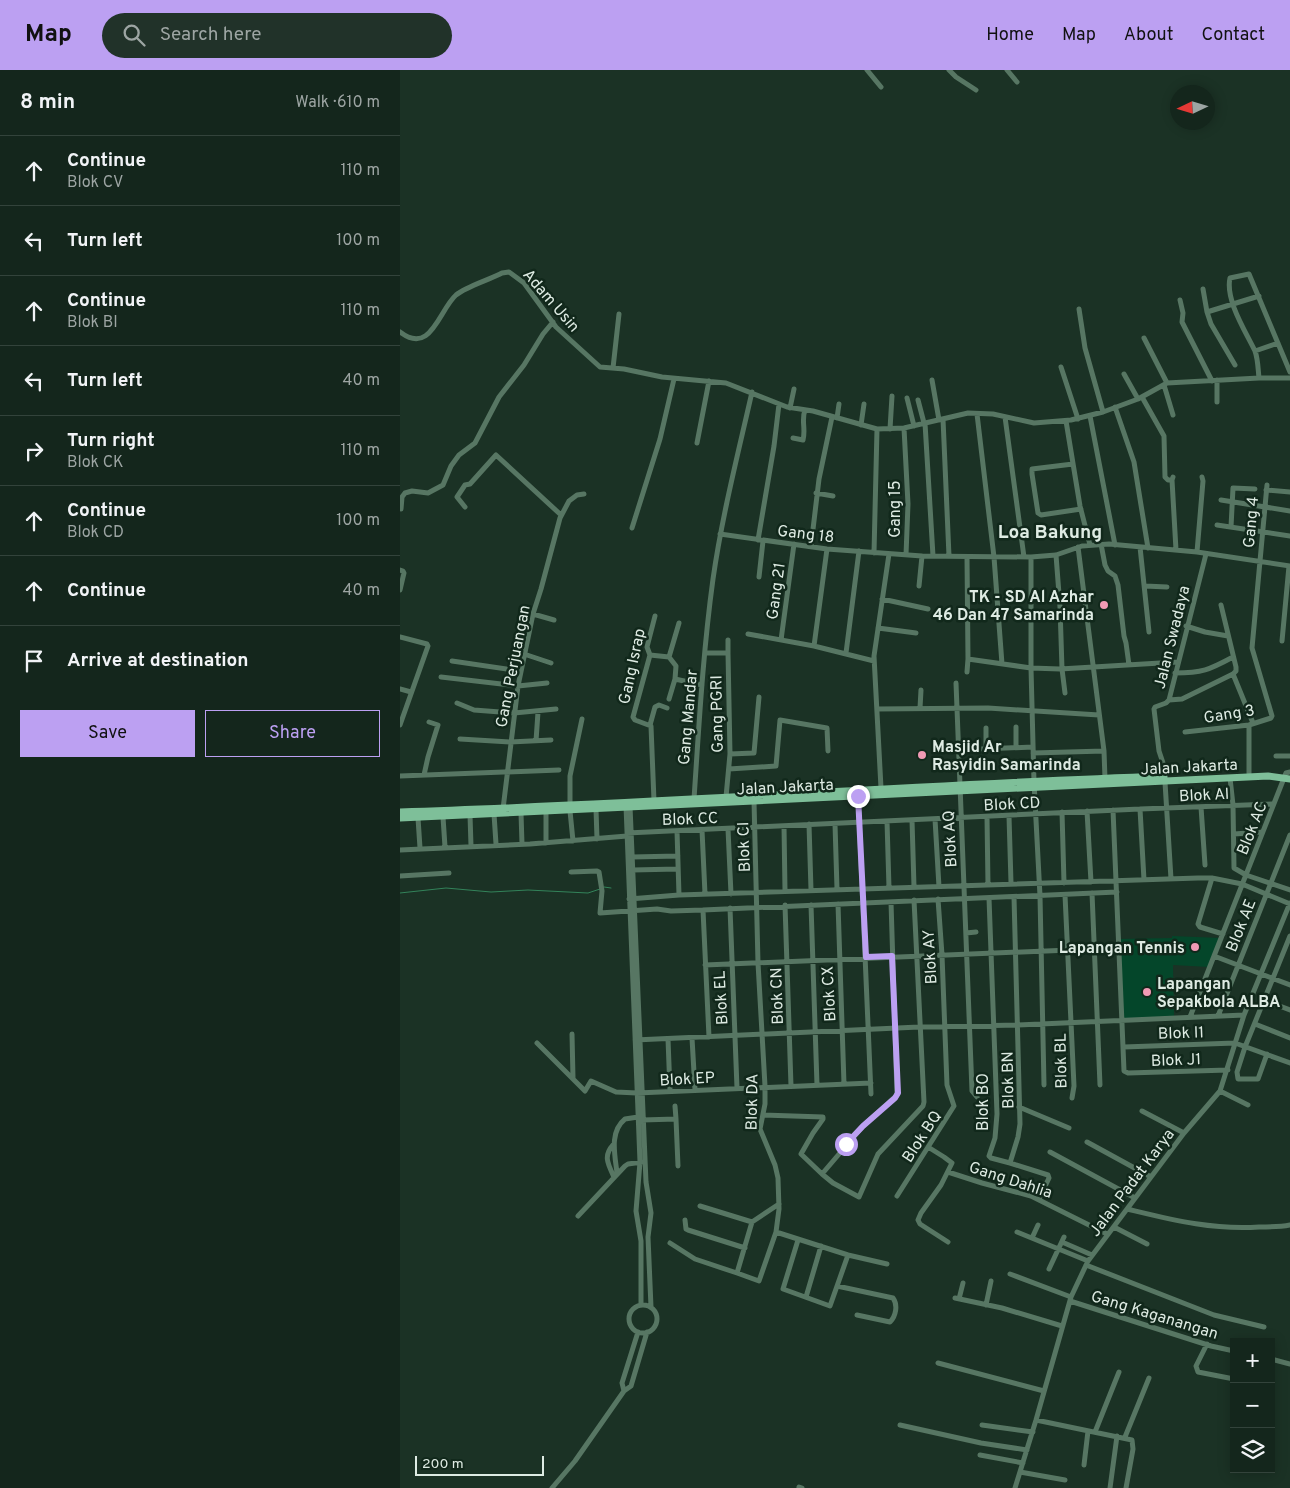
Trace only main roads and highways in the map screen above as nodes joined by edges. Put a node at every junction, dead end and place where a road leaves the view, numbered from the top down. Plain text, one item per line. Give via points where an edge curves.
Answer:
1 (1288, 775) edge
2 (1164, 779) junction
3 (1034, 785) junction
4 (959, 788) junction
5 (858, 793) junction
6 (754, 799) junction
7 (628, 805) junction
8 (570, 808) junction
9 (400, 812) edge
10 (400, 818) edge

1 - 2 main road, Jalan Jakarta
1 - 2 main road, Jalan Jakarta via 1250,773
2 - 3 main road, Jalan Jakarta
2 - 3 main road, Jalan Jakarta via 1105,779
3 - 4 main road, Jalan Jakarta
4 - 5 main road, Jalan Jakarta
4 - 5 main road, Jalan Jakarta via 881,788
5 - 6 main road, Jalan Jakarta
6 - 7 main road, Jalan Jakarta
6 - 7 main road, Jalan Jakarta via 726,797
7 - 8 main road, Jalan Jakarta
7 - 8 main road, Jalan Jakarta
8 - 9 main road, Jalan Jakarta
8 - 10 main road, Jalan Jakarta via 521,814

